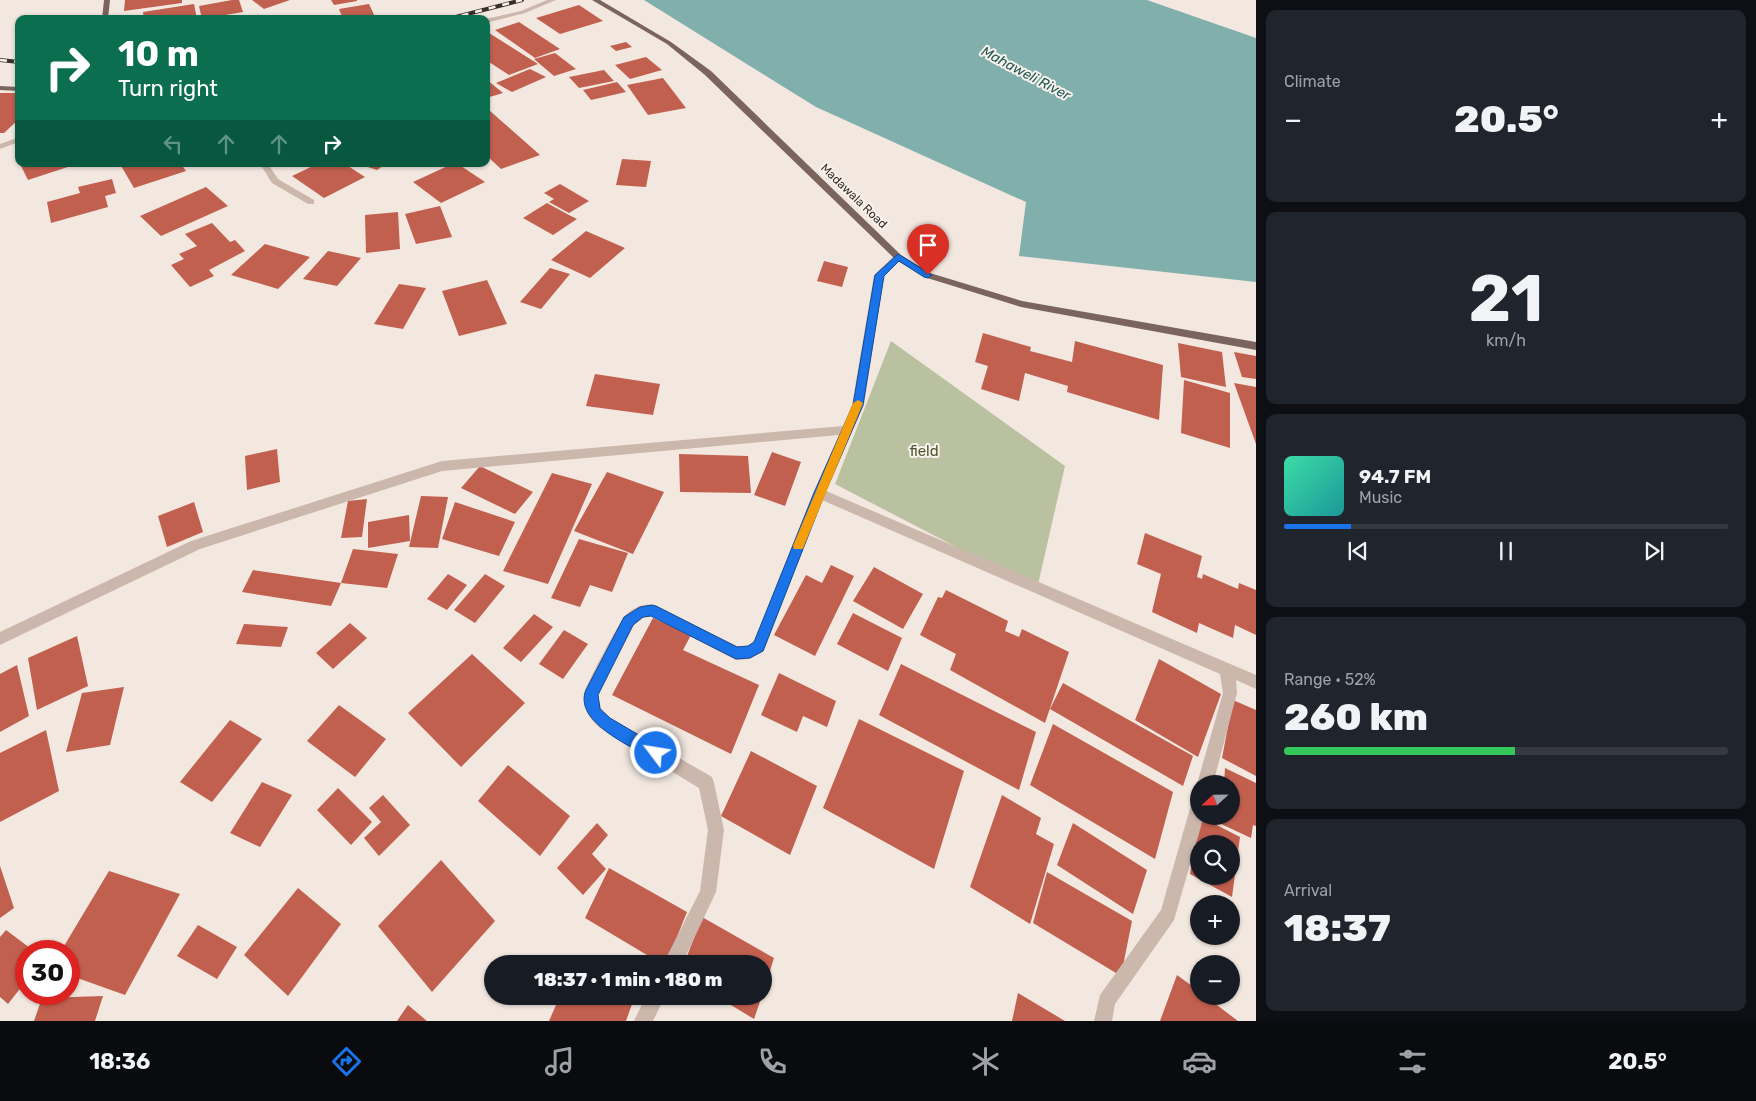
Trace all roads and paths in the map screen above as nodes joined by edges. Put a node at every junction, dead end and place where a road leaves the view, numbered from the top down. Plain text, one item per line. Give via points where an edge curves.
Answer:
1 (107, 0) edge
2 (553, 0) edge
3 (595, 0) edge
4 (105, 15) edge
5 (490, 20) edge
6 (0, 88) edge
7 (15, 89) edge
8 (15, 141) edge
9 (0, 147) edge
10 (266, 167) edge
11 (311, 202) dead end
12 (898, 257) junction
13 (1256, 346) edge
14 (847, 430) junction
15 (819, 493) junction
16 (0, 639) edge
17 (1227, 668) junction
18 (1256, 682) edge
19 (1207, 775) edge
20 (1193, 825) edge
21 (676, 955) edge
22 (651, 1005) edge
23 (643, 1021) edge
24 (1103, 1021) edge

1 - 4 main road
2 - 5 street
3 - 12 main road, Madawala Road via 668,43 708,73
6 - 7 main road
8 - 9 street
10 - 11 street via 275,181
12 - 13 main road, Madawala Road via 928,275 1021,304
12 - 14 street via 879,275 858,405
14 - 15 street
14 - 16 street via 442,466 196,545
15 - 17 street
15 - 21 street via 759,646 750,652 736,653 652,610 640,612 629,621 591,694 594,712 605,723 706,783 716,830 708,892
17 - 18 street
17 - 19 street via 1230,693
20 - 24 street via 1168,914 1106,1001
22 - 23 street

